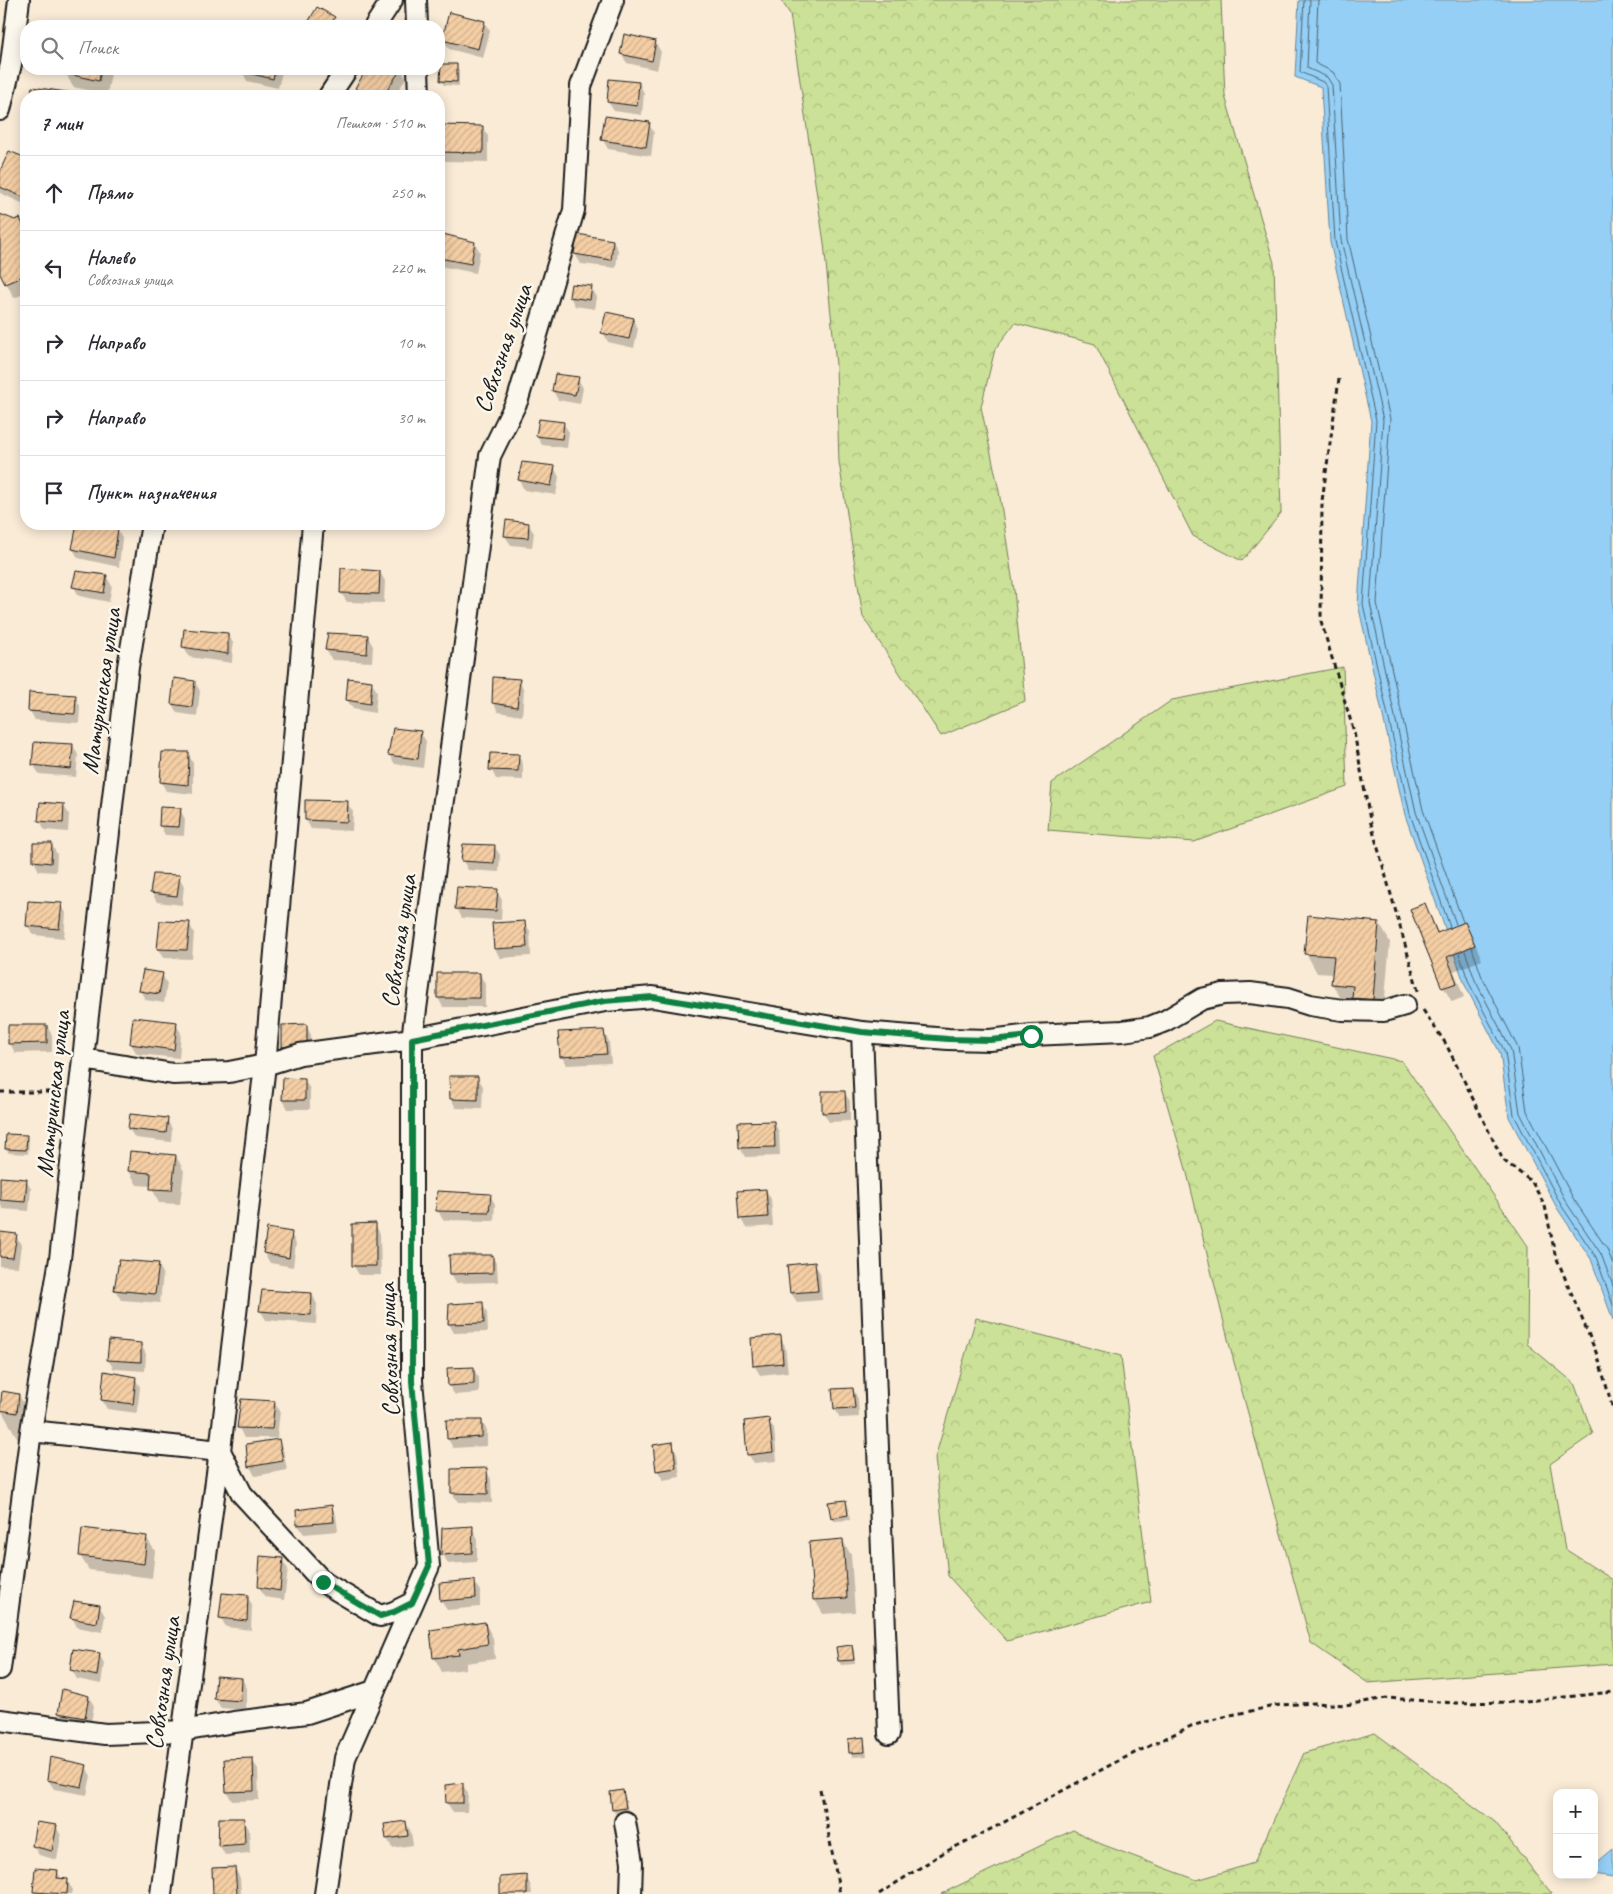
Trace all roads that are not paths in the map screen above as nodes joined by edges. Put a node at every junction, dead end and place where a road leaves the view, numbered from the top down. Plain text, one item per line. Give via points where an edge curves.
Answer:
1 (19, 0) edge
2 (392, 0) edge
3 (416, 0) edge
4 (613, 0) edge
5 (379, 20) edge
6 (416, 20) edge
7 (343, 75) edge
8 (418, 75) edge
9 (333, 90) edge
10 (419, 90) edge
11 (0, 110) edge
12 (151, 530) edge
13 (312, 530) edge
14 (1404, 1005) dead end
15 (862, 1032) junction
16 (412, 1039) junction
17 (83, 1059) junction
18 (265, 1065) junction
19 (31, 1431) junction
20 (220, 1451) junction
21 (412, 1603) junction
22 (0, 1664) edge
23 (374, 1691) junction
24 (0, 1720) edge
25 (182, 1731) junction
26 (889, 1734) dead end
27 (625, 1822) dead end
28 (161, 1894) edge
29 (325, 1894) edge
30 (631, 1894) edge

1 - 11 street via 11,64
2 - 5 street
3 - 6 street
4 - 16 street, Совхозная улица via 581,86 574,210 518,399 490,456
7 - 9 street
8 - 10 street
12 - 17 street, Матуринская улица via 128,667
13 - 18 street, Совхозная улица
14 - 15 street via 1384,1011 1342,1010 1288,998 1241,993 1202,999 1165,1021 1123,1031 990,1040
15 - 16 street via 653,997 604,1001
15 - 26 street
16 - 18 street via 300,1054
16 - 21 street, Совхозная улица via 412,1381 429,1566
17 - 18 street via 173,1074 229,1072
17 - 19 street, Матуринская улица via 60,1259
18 - 20 street, Совхозная улица
19 - 20 street
19 - 22 street, Матуринская улица
20 - 21 street via 242,1494 323,1582 380,1616
20 - 25 street, Совхозная улица
21 - 23 street, Совхозная улица
23 - 25 street via 307,1714
23 - 29 street, Совхозная улица via 345,1758
24 - 25 street via 105,1734
25 - 28 street, Совхозная улица
27 - 30 street via 632,1862

